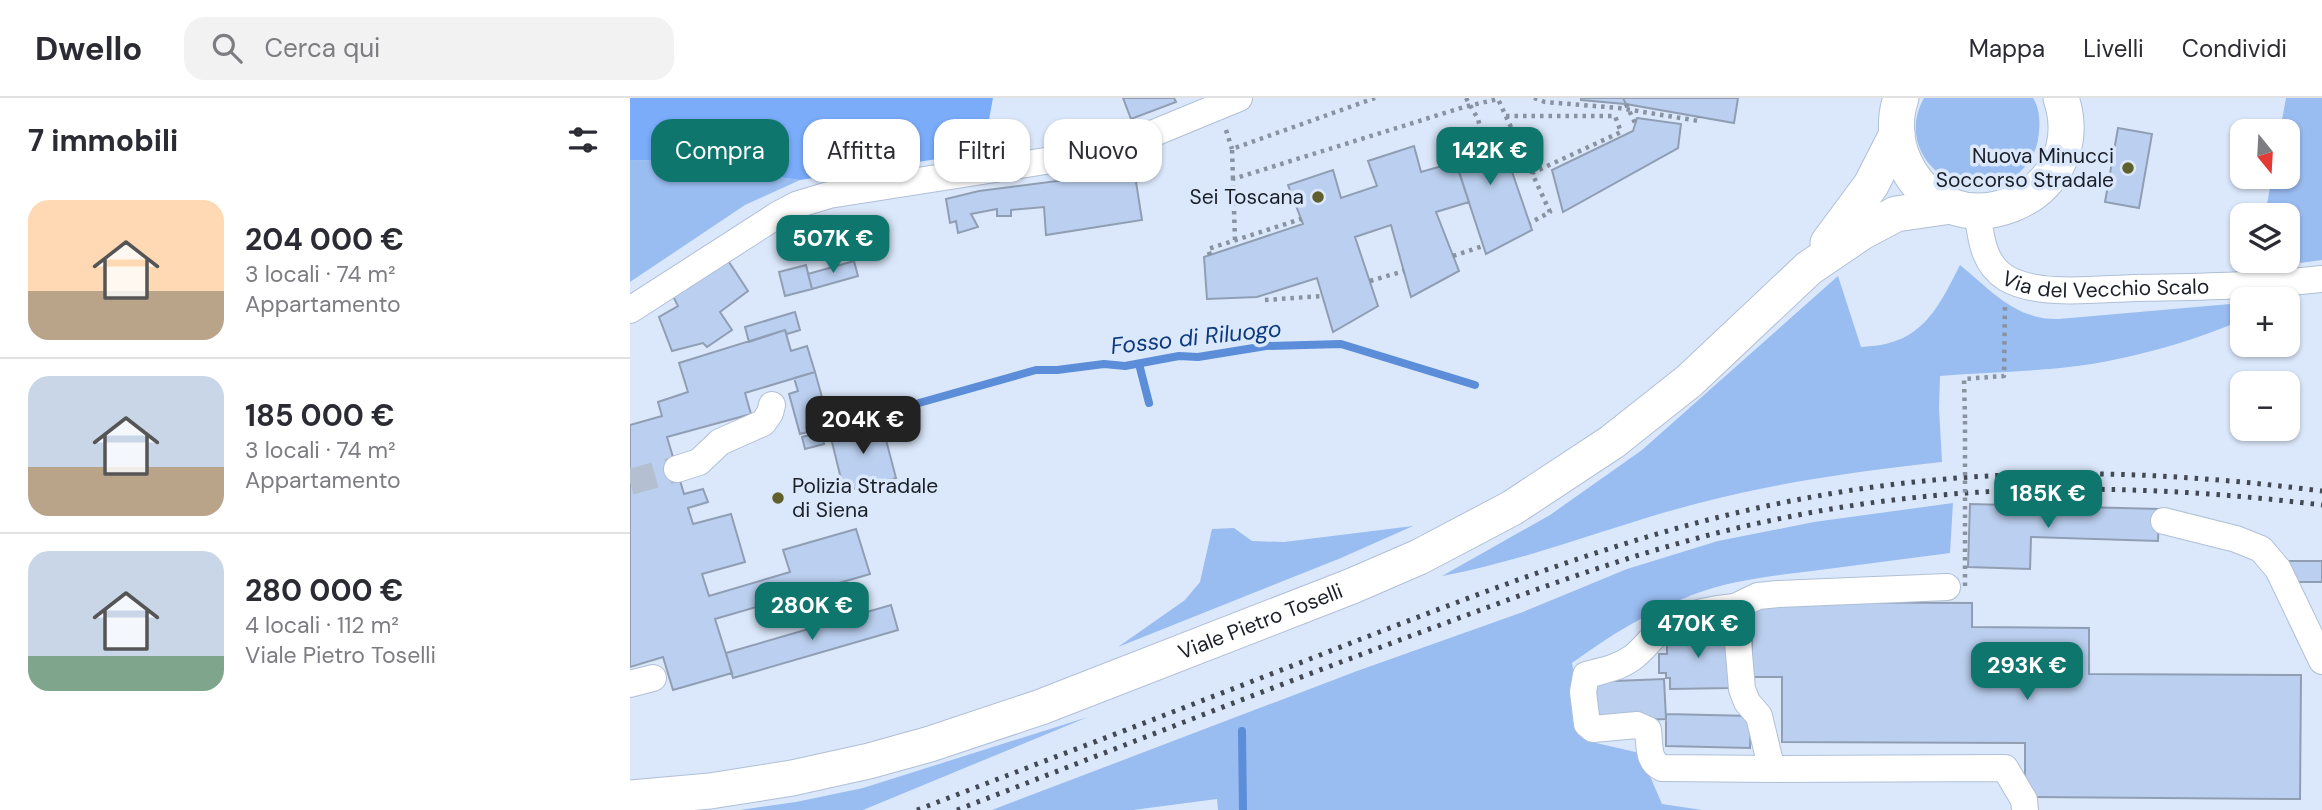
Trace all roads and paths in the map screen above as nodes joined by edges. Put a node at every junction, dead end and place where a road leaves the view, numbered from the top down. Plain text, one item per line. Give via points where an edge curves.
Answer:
1 (1239, 98) edge
2 (1375, 98) edge
3 (1466, 98) edge
4 (1534, 98) edge
5 (1626, 104) dead end
6 (2069, 107) edge
7 (1895, 111) edge
8 (1506, 116) junction
9 (1699, 117) dead end
10 (1635, 124) dead end
11 (1224, 126) dead end
12 (1481, 131) dead end
13 (1232, 149) junction
14 (1532, 173) junction
15 (1233, 179) junction
16 (1964, 209) junction
17 (1301, 219) dead end
18 (1530, 223) dead end
19 (1235, 240) junction
20 (1483, 246) dead end
21 (1210, 255) dead end
22 (1453, 256) dead end
23 (1809, 268) junction
24 (1404, 271) dead end
25 (2006, 277) junction
26 (2322, 279) edge
27 (1370, 281) dead end
28 (1322, 296) dead end
29 (1265, 300) dead end
30 (630, 310) edge
31 (772, 405) dead end
32 (677, 469) tunnel mouth
33 (2164, 522) dead end
34 (1956, 586) joint
35 (1735, 607) junction
36 (2322, 661) edge
37 (1776, 769) junction
38 (630, 798) edge
39 (2025, 810) edge

1 - 30 street via 1154,133 1077,156 803,202
2 - 13 path
3 - 12 path, bridge
4 - 9 path via 1699,121
5 - 10 path, bridge
6 - 16 main road, Viale Pietro Toselli via 2062,152 2041,187 2004,208
7 - 16 main road via 1902,157 1913,178 1930,194
7 - 23 main road, Viale Pietro Toselli via 1871,185
8 - 14 path
8 - 14 path via 1615,116 1621,132
8 - 15 path via 1498,99
11 - 13 path
13 - 15 path
14 - 18 path via 1550,212
15 - 19 path
16 - 23 main road, Viale Pietro Toselli via 1896,214
16 - 25 street, Via del Vecchio Scalo via 1983,248
17 - 19 path
19 - 21 path via 1208,249
20 - 22 path
23 - 38 main road, Viale Pietro Toselli via 1643,419 1512,508 1419,557 1041,707 940,741 792,778
24 - 27 path
25 - 26 street, Via del Vecchio Scalo via 2051,289
25 - 34 path, bridge via 2004,376 1964,379
28 - 29 path
31 - 32 street via 763,422 720,442 699,461
33 - 36 street via 2236,539 2260,550 2278,569
34 - 35 street via 1778,594 1758,596
35 - 37 street via 1742,689 1759,716 1770,762
35 - 37 street via 1666,625 1632,658 1586,674 1587,724 1592,729 1637,725 1648,730 1650,756 1661,768
37 - 39 street via 2005,768

